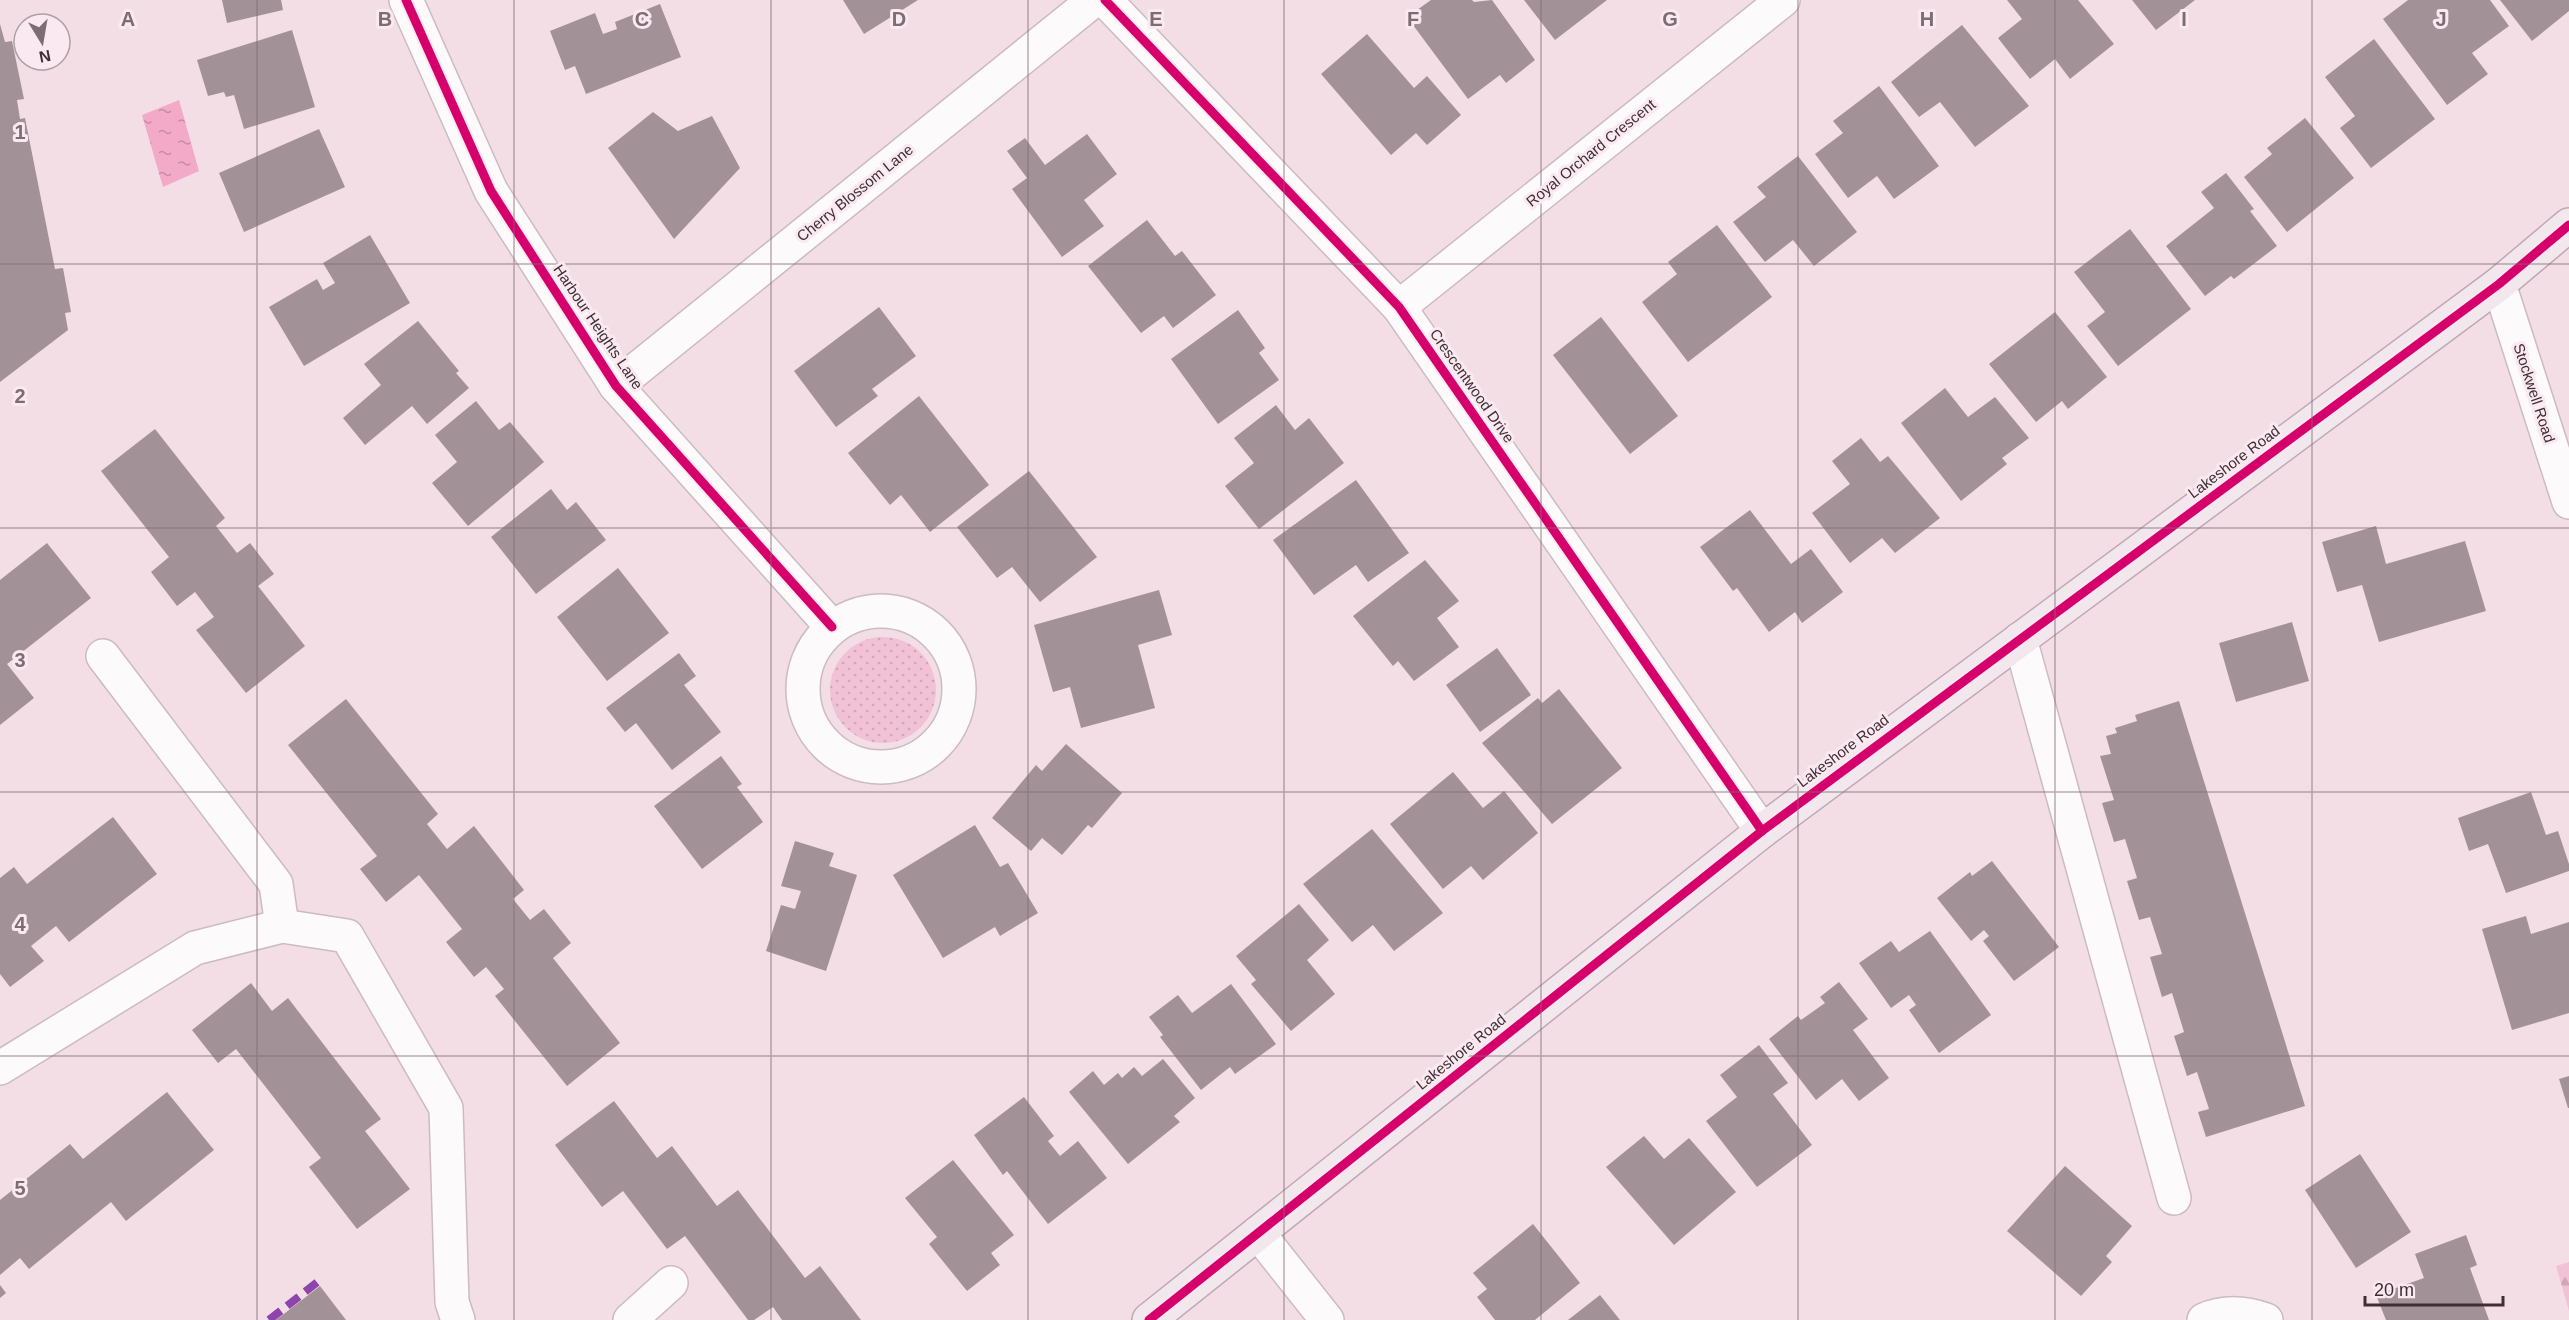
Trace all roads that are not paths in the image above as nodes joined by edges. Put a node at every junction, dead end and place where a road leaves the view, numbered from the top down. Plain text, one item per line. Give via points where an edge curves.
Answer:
1 (406, 0) edge
2 (1094, 0) edge
3 (1105, 0) edge
4 (1783, 0) edge
5 (2569, 225) edge
6 (2499, 284) junction
7 (1399, 307) junction
8 (616, 386) junction
9 (2569, 502) edge
10 (832, 627) junction
11 (2020, 639) junction
12 (103, 656) dead end
13 (1762, 831) junction
14 (282, 926) junction
15 (0, 1068) edge
16 (2174, 1198) dead end
17 (1258, 1233) junction
18 (671, 1283) dead end
19 (458, 1320) edge
20 (630, 1320) edge
21 (1149, 1320) edge
22 (1327, 1320) edge
23 (2204, 1320) edge
24 (2266, 1320) edge

1 - 8 street, Harbour Heights Lane via 491,191
2 - 8 street, Cherry Blossom Lane
3 - 7 street, Crescentwood Drive
4 - 7 street, Royal Orchard Crescent
5 - 6 main road, Lakeshore Road
6 - 9 street, Stockwell Road
6 - 11 main road, Lakeshore Road
7 - 13 street, Crescentwood Drive
8 - 10 street, Harbour Heights Lane
10 - 10 street via 814,647 804,672 803,699 811,725 827,746 850,761 876,768 903,765 926,753 944,736 957,714 957,664 945,642 927,624 904,613 879,610 854,615
11 - 13 main road, Lakeshore Road
11 - 16 street
12 - 14 street via 276,884
13 - 17 main road, Lakeshore Road
14 - 15 street via 195,948
14 - 19 street via 347,936 446,1107 452,1302
17 - 21 main road, Lakeshore Road
17 - 22 street
18 - 20 street
23 - 24 street via 2239,1313

